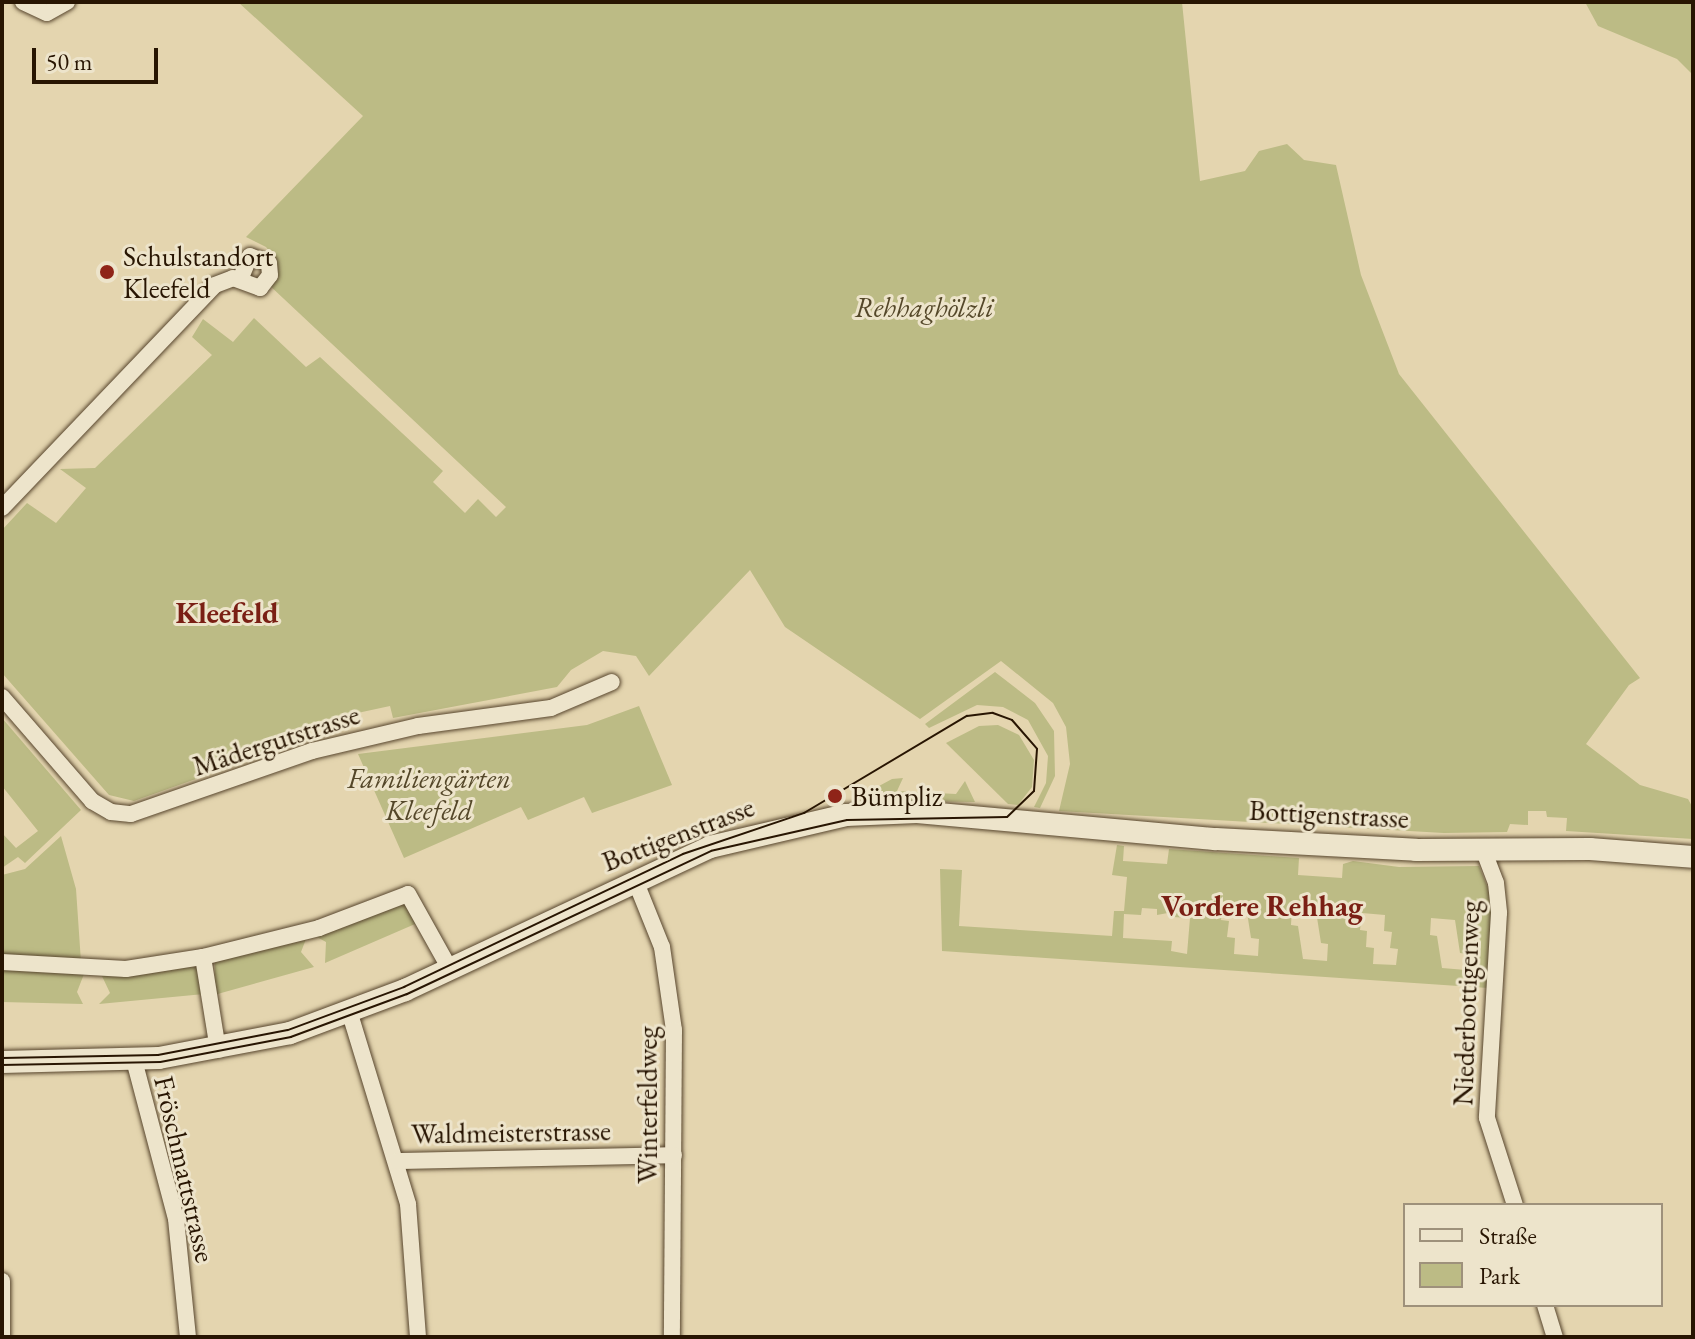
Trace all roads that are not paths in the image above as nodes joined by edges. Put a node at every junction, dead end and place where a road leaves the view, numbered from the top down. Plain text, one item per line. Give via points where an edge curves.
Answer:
1 (23, 2) edge
2 (67, 2) edge
3 (240, 279) dead end
4 (2, 508) edge
5 (612, 682) dead end
6 (2, 697) edge
7 (1483, 849) junction
8 (1693, 857) edge
9 (635, 880) junction
10 (203, 957) junction
11 (2, 962) edge
12 (450, 969) junction
13 (350, 1014) junction
14 (218, 1050) junction
15 (134, 1060) junction
16 (2, 1062) edge
17 (674, 1155) junction
18 (397, 1161) junction
19 (1514, 1203) edge
20 (2, 1281) edge
21 (1546, 1307) edge
22 (2, 1337) edge
23 (188, 1337) edge
24 (418, 1337) edge
25 (672, 1337) edge
26 (1555, 1337) edge

1 - 2 street via 40,12 57,11
3 - 4 street via 215,285
5 - 6 street, Mädergutstrasse via 551,708 418,726 312,751 131,814 111,812 92,801
7 - 8 street, Bottigenstrasse via 1590,849
7 - 9 street, Bottigenstrasse via 1216,839 894,812 821,818 753,834
7 - 19 street, Niederbottigenweg via 1496,883 1499,913 1487,1118
9 - 12 street, Bottigenstrasse
9 - 17 street, Winterfeldweg via 662,947 671,991
10 - 11 street via 126,969
10 - 12 street via 339,922 408,894
10 - 14 street
12 - 13 street, Bottigenstrasse
13 - 14 street, Bottigenstrasse
13 - 18 street, Waldmeisterstrasse
14 - 15 street, Bottigenstrasse
15 - 16 street, Bottigenstrasse
15 - 23 street, Fröschmattstrasse via 176,1219
17 - 18 street, Waldmeisterstrasse
17 - 25 street, Winterfeldweg
18 - 24 street, Waldmeisterstrasse via 409,1214
20 - 22 street
21 - 26 street

